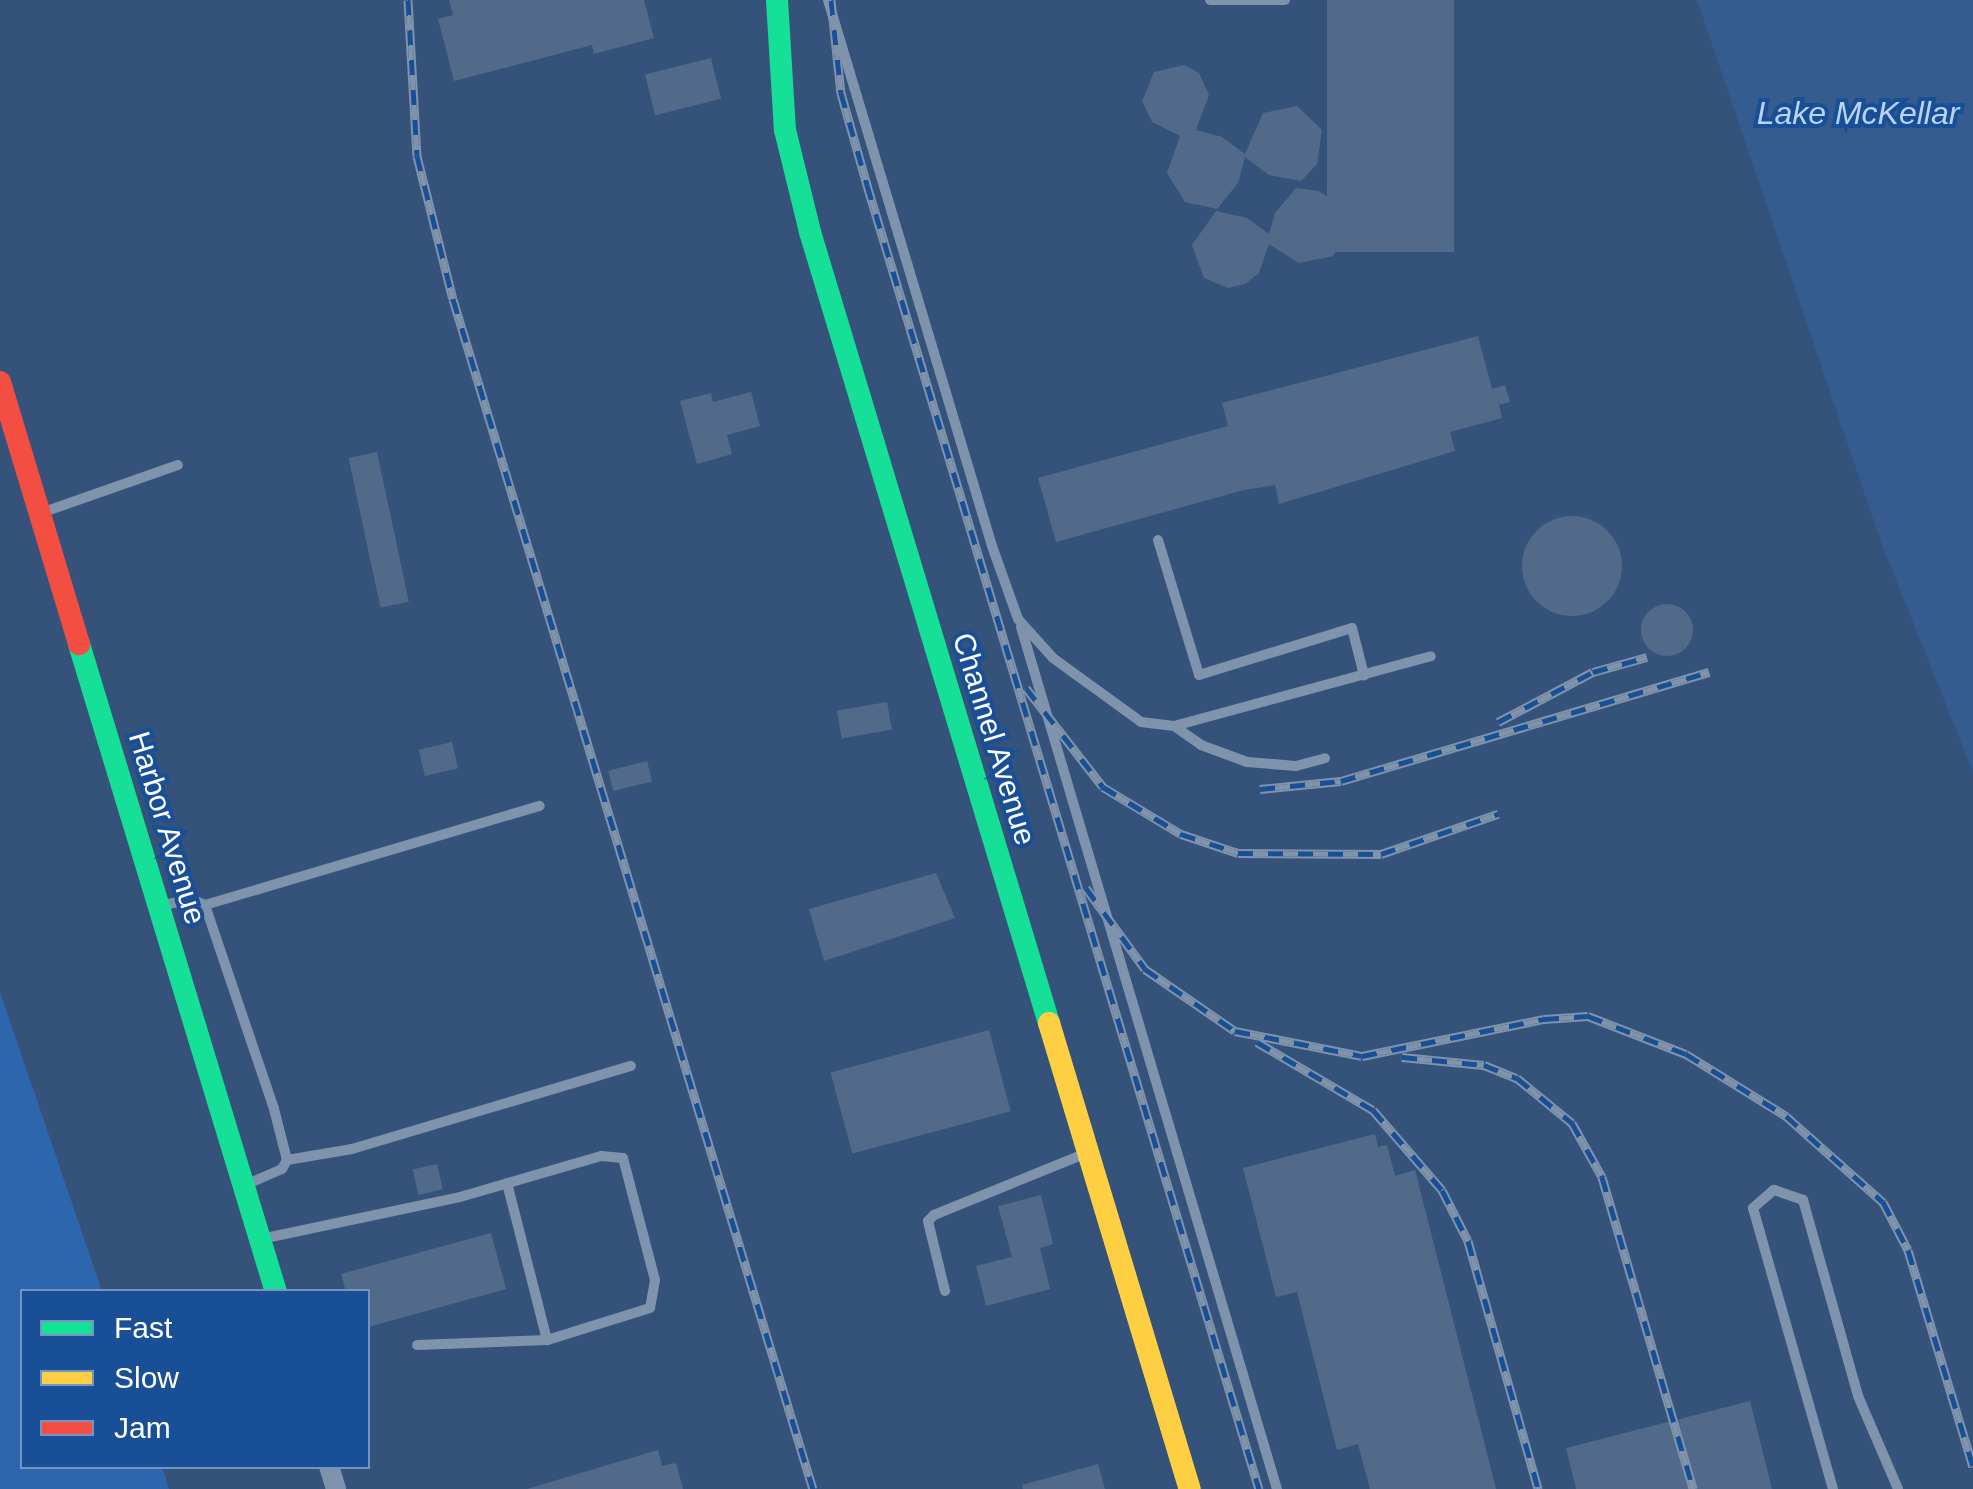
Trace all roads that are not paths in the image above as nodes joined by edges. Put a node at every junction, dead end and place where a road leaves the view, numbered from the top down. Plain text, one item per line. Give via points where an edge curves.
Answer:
1 (778, 0) edge
2 (828, 0) edge
3 (1210, 0) edge
4 (1284, 0) edge
5 (0, 382) edge
6 (178, 465) dead end
7 (40, 513) junction
8 (1158, 540) dead end
9 (1018, 619) junction
10 (1432, 656) dead end
11 (1364, 676) junction
12 (1174, 726) junction
13 (1325, 758) dead end
14 (540, 806) dead end
15 (159, 906) junction
16 (206, 906) junction
17 (632, 1066) dead end
18 (1088, 1152) junction
19 (287, 1160) junction
20 (507, 1183) junction
21 (244, 1186) junction
22 (260, 1239) junction
23 (275, 1289) edge
24 (945, 1291) dead end
25 (547, 1340) junction
26 (417, 1344) dead end
27 (1190, 1489) edge
28 (1277, 1489) edge
29 (1834, 1489) edge
30 (1898, 1489) edge

1 - 18 street, Channel Avenue via 784,130 810,232
2 - 9 lane
3 - 4 lane
5 - 7 street, Harbor Avenue
6 - 7 lane
7 - 15 street, Harbor Avenue
8 - 11 lane via 1198,675 1352,628
9 - 12 lane via 1105,702 1141,722
9 - 28 lane
10 - 11 lane
11 - 12 lane
12 - 13 lane via 1246,762 1296,766
14 - 16 lane
15 - 16 lane via 191,899
15 - 21 street, Harbor Avenue
16 - 19 lane
17 - 19 lane via 352,1149
18 - 24 lane via 934,1215 928,1221
18 - 27 street, Channel Avenue
19 - 21 lane via 282,1169
20 - 22 lane
20 - 25 lane
20 - 25 lane via 601,1156 623,1158 655,1280 650,1308
21 - 22 street, Harbor Avenue
22 - 23 street, Harbor Avenue
25 - 26 lane via 499,1336
29 - 30 lane via 1754,1208 1774,1190 1803,1200 1858,1396

